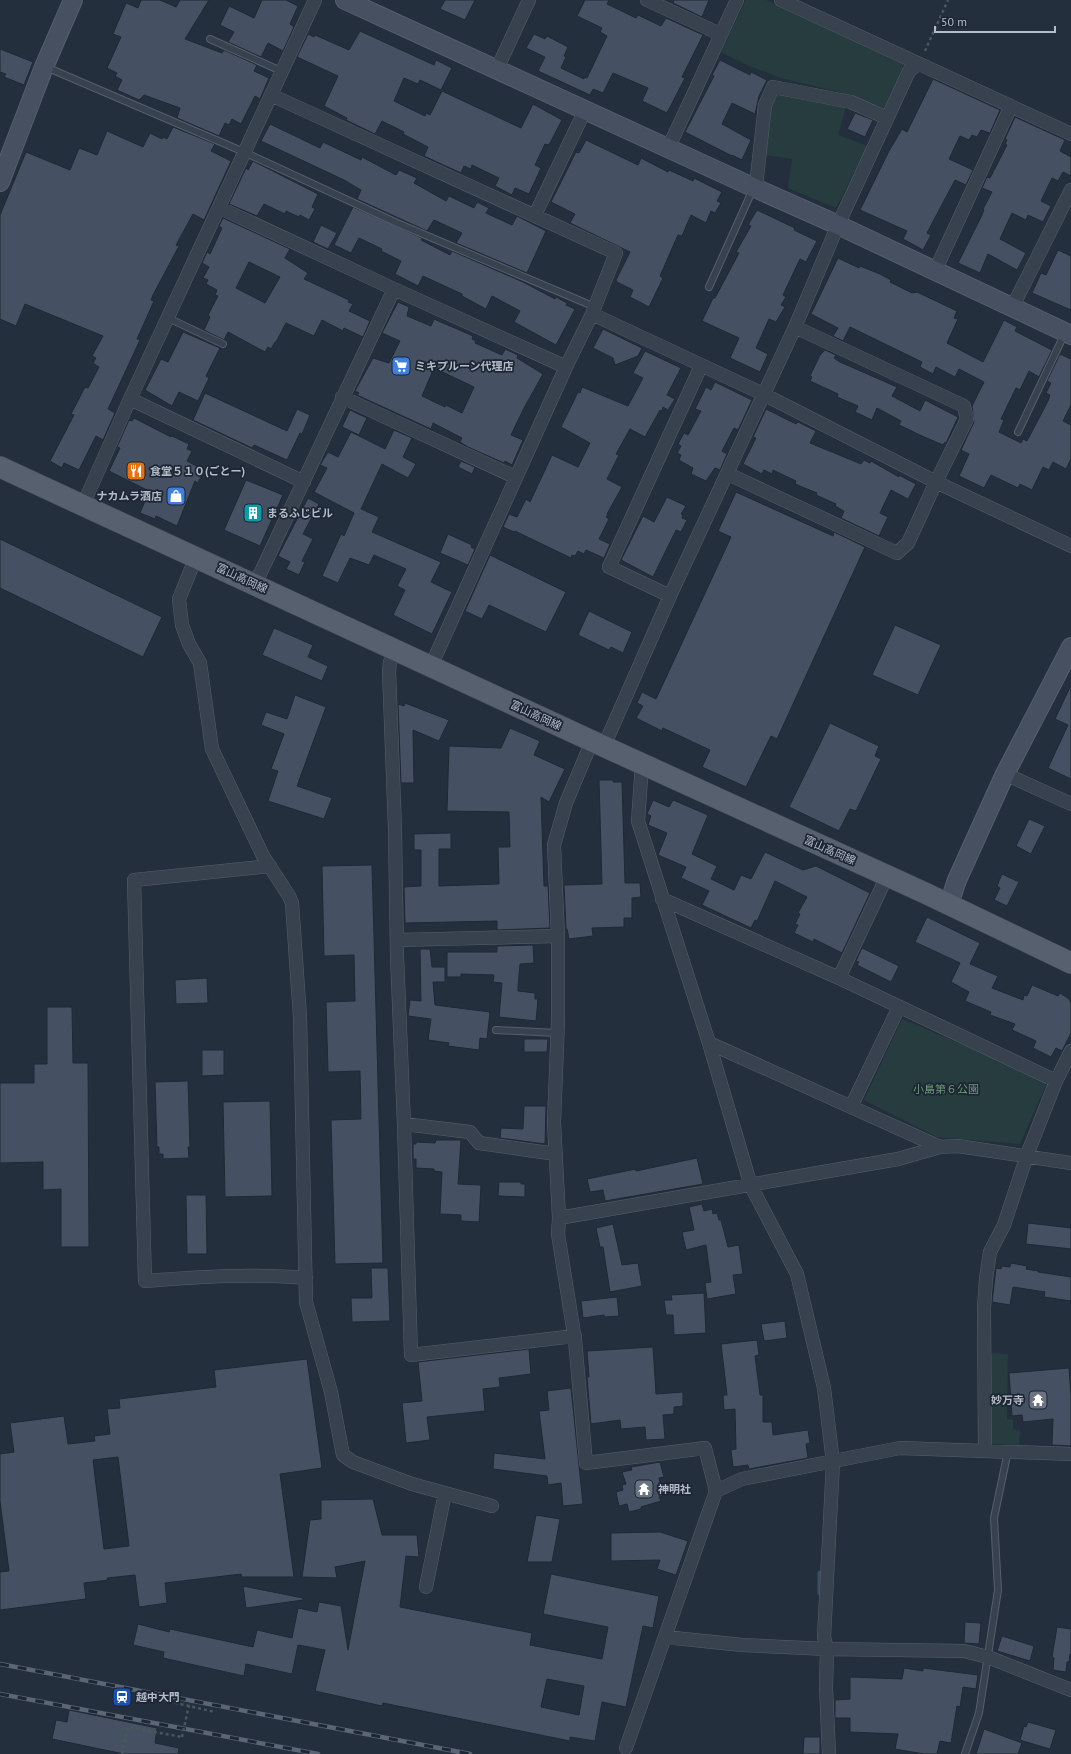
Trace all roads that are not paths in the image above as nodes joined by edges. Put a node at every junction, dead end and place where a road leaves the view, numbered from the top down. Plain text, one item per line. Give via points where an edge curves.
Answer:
1 (72, 0) edge
2 (315, 0) edge
3 (345, 0) edge
4 (529, 0) edge
5 (647, 0) edge
6 (737, 0) edge
7 (781, 0) edge
8 (720, 34) junction
9 (210, 39) dead end
10 (918, 64) junction
11 (44, 67) junction
12 (497, 69) junction
13 (281, 71) junction
14 (271, 95) junction
15 (1011, 106) junction
16 (586, 110) junction
17 (888, 118) junction
18 (1071, 134) edge
19 (666, 147) junction
20 (6, 150) edge
21 (244, 152) junction
22 (0, 182) edge
23 (755, 189) junction
24 (1070, 193) edge
25 (220, 208) junction
26 (535, 216) junction
27 (838, 225) junction
28 (935, 271) junction
29 (709, 287) dead end
30 (394, 289) junction
31 (1012, 308) junction
32 (593, 310) junction
33 (168, 318) junction
34 (795, 327) junction
35 (1068, 333) edge
36 (223, 344) dead end
37 (701, 366) junction
38 (566, 367) junction
39 (763, 394) junction
40 (342, 397) junction
41 (130, 399) junction
42 (1018, 432) dead end
43 (0, 467) edge
44 (728, 474) junction
45 (515, 477) junction
46 (304, 482) junction
47 (936, 482) junction
48 (83, 505) junction
49 (1071, 546) edge
50 (196, 557) junction
51 (252, 583) junction
52 (670, 596) junction
53 (1071, 647) edge
54 (397, 650) junction
55 (431, 666) junction
56 (598, 744) junction
57 (642, 764) junction
58 (1005, 774) junction
59 (1071, 804) edge
60 (270, 866) junction
61 (887, 876) junction
62 (662, 899) junction
63 (948, 904) junction
64 (558, 936) junction
65 (397, 940) junction
66 (1071, 963) edge
67 (839, 978) junction
68 (900, 1007) junction
69 (496, 1030) dead end
70 (557, 1033) junction
71 (709, 1043) junction
72 (1071, 1051) edge
73 (1056, 1081) junction
74 (851, 1107) junction
75 (404, 1124) junction
76 (940, 1147) junction
77 (556, 1154) junction
78 (1027, 1155) junction
79 (1071, 1163) edge
80 (751, 1186) junction
81 (559, 1218) junction
82 (306, 1278) junction
83 (575, 1336) junction
84 (985, 1450) junction
85 (1008, 1451) junction
86 (1071, 1454) edge
87 (833, 1462) junction
88 (716, 1491) junction
89 (445, 1493) junction
90 (492, 1506) dead end
91 (426, 1588) dead end
92 (665, 1637) junction
93 (827, 1649) junction
94 (988, 1657) junction
95 (1071, 1690) edge
96 (626, 1748) dead end
97 (829, 1754) edge
98 (965, 1754) edge

1 - 11 street
2 - 13 street
3 - 12 street
4 - 12 street
5 - 8 street
6 - 8 street
7 - 10 street
8 - 19 street via 673,138
9 - 13 lane
10 - 15 street
10 - 17 street via 909,71
11 - 20 street
11 - 21 lane
12 - 16 street
13 - 14 street
14 - 21 street
14 - 26 street
15 - 18 street
15 - 28 street
16 - 19 street
16 - 26 street
17 - 23 street via 851,102 773,87 766,105
17 - 27 street
19 - 23 street
20 - 22 street
21 - 25 street
21 - 32 lane
23 - 27 street
23 - 29 lane
24 - 31 street
25 - 30 street
25 - 33 street
26 - 32 street via 616,253
27 - 28 street
27 - 34 street
28 - 31 street
30 - 38 street
30 - 40 street
31 - 35 street
32 - 37 street
32 - 38 street
33 - 36 lane
33 - 41 street
34 - 39 street
34 - 47 street via 964,406 967,419
35 - 42 lane
37 - 39 street
37 - 52 street via 609,567
38 - 45 street
39 - 44 street
39 - 47 street
40 - 45 street
40 - 46 street
41 - 46 street
41 - 48 street
43 - 48 main road, 富山高岡線
44 - 47 street via 897,553 908,543
44 - 52 street
45 - 55 street
46 - 51 street via 260,574
47 - 49 street
48 - 50 main road, 富山高岡線
50 - 51 main road, 富山高岡線
50 - 60 street via 179,599 182,625 200,663 212,749
51 - 54 main road, 富山高岡線
52 - 56 street
53 - 58 street
54 - 55 main road, 富山高岡線
54 - 65 street via 390,662 389,671
55 - 56 main road, 富山高岡線
56 - 57 main road, 富山高岡線
56 - 64 street via 566,803 554,845
57 - 61 main road, 富山高岡線
57 - 62 street via 638,821
58 - 59 street
58 - 63 street
60 - 82 street via 292,903 300,1016
60 - 82 street via 134,880 145,1281 275,1275
61 - 63 main road, 富山高岡線
61 - 67 street
62 - 67 street
62 - 71 street
63 - 66 main road, 富山高岡線
64 - 65 street
64 - 70 street
65 - 75 street
67 - 68 street
68 - 73 street
68 - 74 street
69 - 70 lane
70 - 77 street via 554,1122
71 - 74 street
71 - 80 street
72 - 73 street
73 - 78 street
74 - 76 street
75 - 77 street via 470,1132 479,1143
75 - 83 street via 411,1355
76 - 78 street via 958,1146
76 - 80 street via 898,1159
77 - 81 street
78 - 79 street
78 - 84 street via 1004,1226 990,1252 986,1279
80 - 81 street
80 - 87 street via 797,1274 824,1388
81 - 83 street via 558,1234
82 - 89 street via 306,1302 331,1392 343,1455 353,1462 412,1484
83 - 88 street via 586,1463 705,1448
84 - 85 street
84 - 87 street via 900,1448
85 - 86 street
85 - 94 lane via 994,1518 998,1590
87 - 88 street via 742,1479
87 - 93 street via 824,1637
88 - 92 street
89 - 90 street
89 - 91 street
92 - 93 street via 742,1645
92 - 96 street
93 - 94 street via 964,1651
93 - 97 street
94 - 95 street
94 - 98 lane via 979,1713

